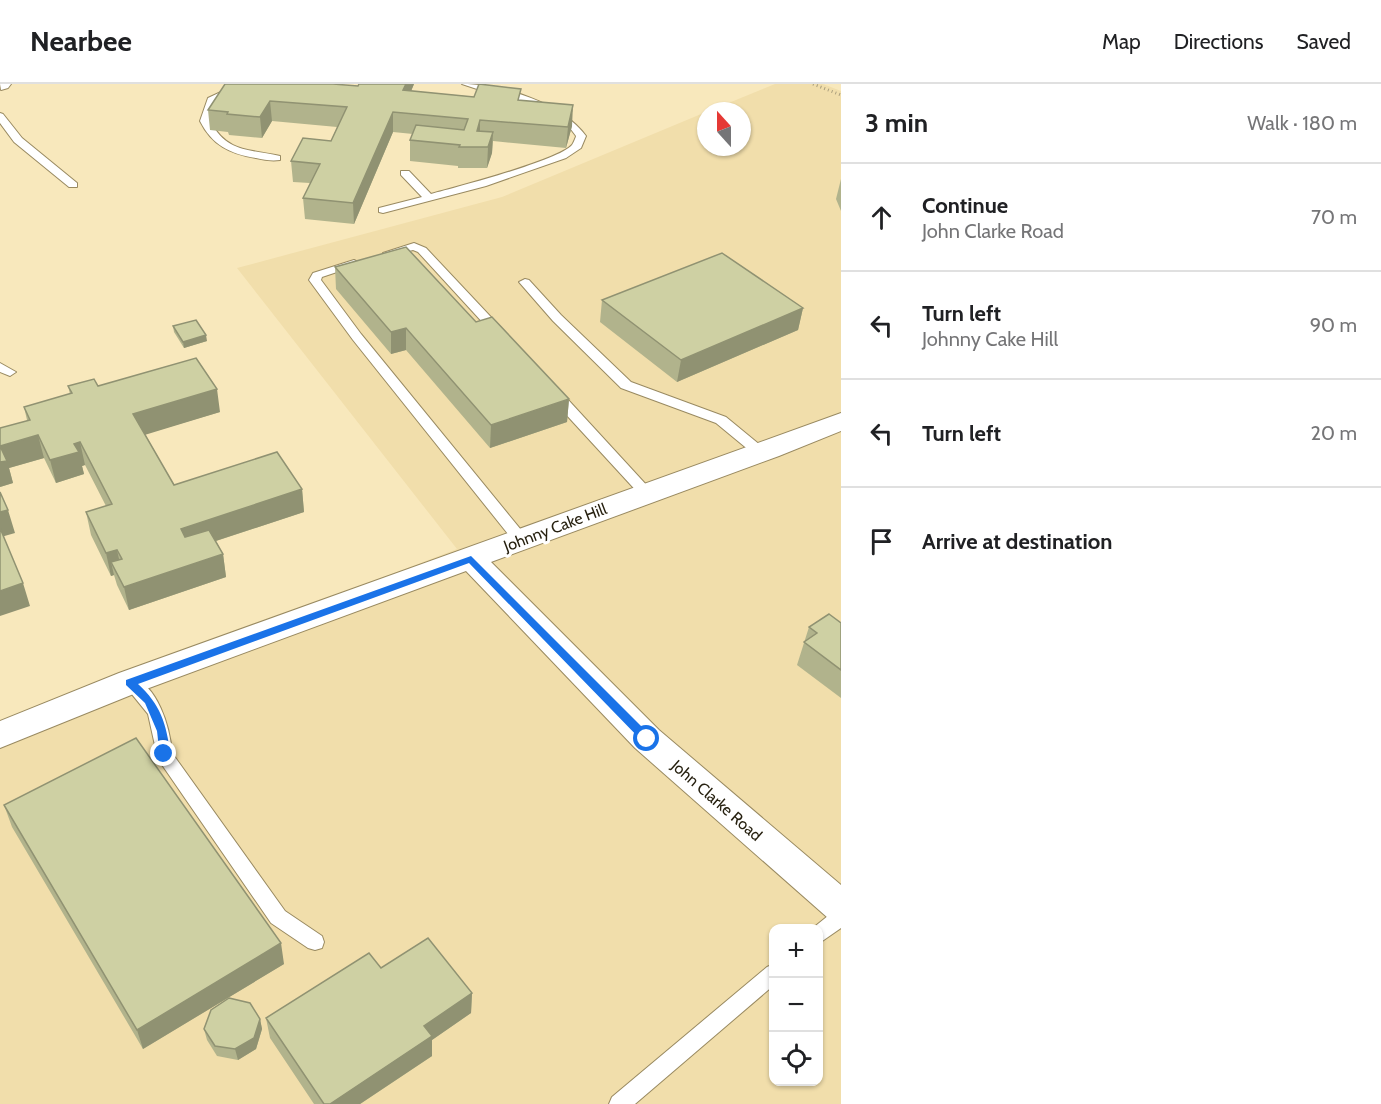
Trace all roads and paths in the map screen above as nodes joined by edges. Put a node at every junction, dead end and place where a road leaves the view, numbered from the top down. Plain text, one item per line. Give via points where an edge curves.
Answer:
1 (246, 84) edge
2 (467, 84) edge
3 (813, 84) edge
4 (841, 94) edge
5 (0, 116) edge
6 (276, 158) dead end
7 (405, 173) dead end
8 (73, 184) dead end
9 (428, 197) junction
10 (383, 210) dead end
11 (525, 282) dead end
12 (507, 342) edge
13 (546, 384) edge
14 (841, 421) edge
15 (761, 453) junction
16 (646, 493) junction
17 (521, 540) junction
18 (471, 559) junction
19 (130, 682) junction
20 (0, 735) edge
21 (841, 907) edge
22 (841, 917) edge
23 (823, 933) edge
24 (315, 942) dead end
25 (769, 978) edge
26 (619, 1104) edge

1 - 6 lane via 213,98 205,122 221,145 240,153
2 - 9 lane via 554,113 577,127 581,136 577,146 562,156 482,184
3 - 4 path
5 - 8 lane via 18,140
7 - 9 lane
9 - 10 lane
11 - 15 lane via 626,385 721,420
12 - 17 lane via 414,246 317,275 315,280
13 - 16 lane
14 - 15 street, Johnny Cake Hill
15 - 16 street, Johnny Cake Hill
16 - 17 street, Johnny Cake Hill
17 - 18 street, Johnny Cake Hill
18 - 19 street, Johnny Cake Hill
18 - 21 street, John Clarke Road via 647,739
19 - 20 street, Johnny Cake Hill
19 - 24 lane via 149,700 162,731 164,754 278,917
22 - 23 lane
25 - 26 lane

